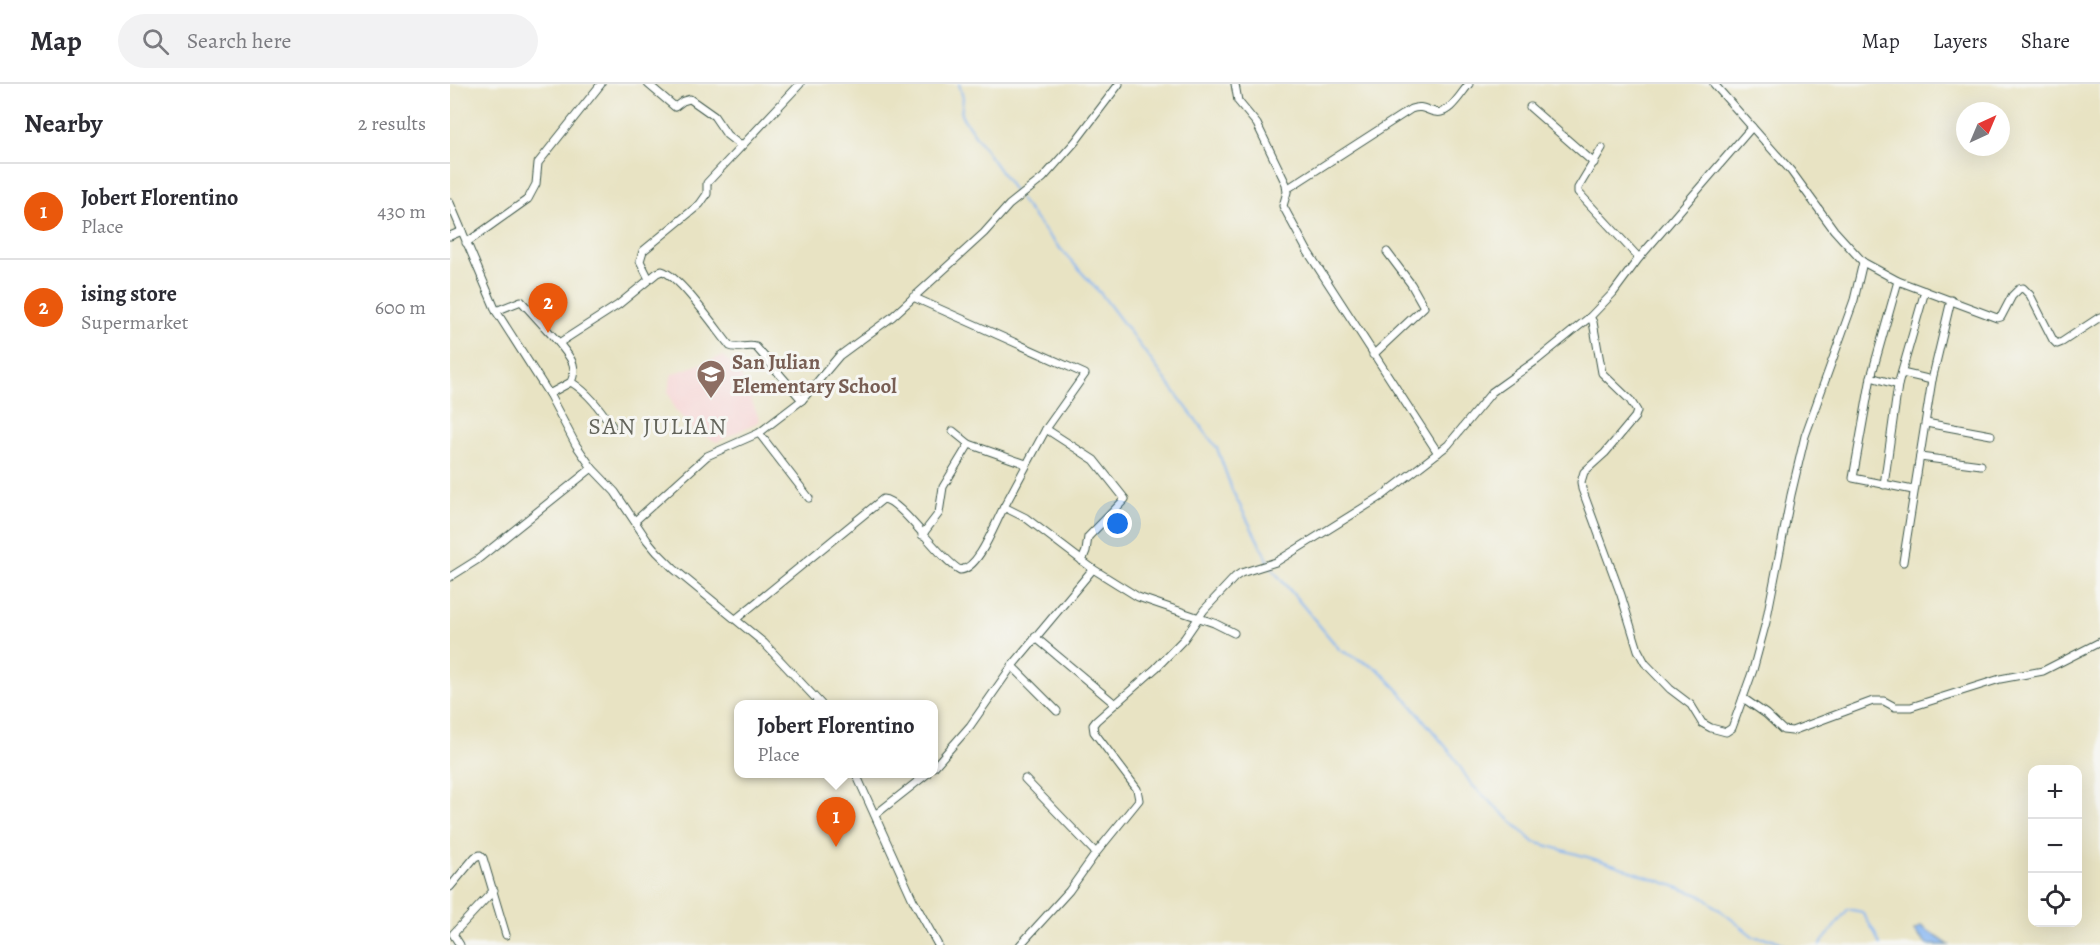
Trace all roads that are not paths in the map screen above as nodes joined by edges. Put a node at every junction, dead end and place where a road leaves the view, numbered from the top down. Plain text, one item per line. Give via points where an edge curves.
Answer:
1 (601, 84) edge
2 (648, 84) edge
3 (800, 84) edge
4 (1119, 84) edge
5 (1235, 84) edge
6 (1469, 84) edge
7 (1718, 86) edge
8 (1530, 107) dead end
9 (1752, 127) junction
10 (741, 146) junction
11 (1602, 148) dead end
12 (1594, 163) junction
13 (1287, 189) junction
14 (450, 203) edge
15 (462, 231) junction
16 (450, 236) edge
17 (466, 243) junction
18 (1387, 252) dead end
19 (1639, 258) junction
20 (1863, 262) junction
21 (649, 279) junction
22 (1898, 281) junction
23 (1925, 291) junction
24 (913, 297) junction
25 (1951, 300) junction
26 (496, 311) junction
27 (1590, 317) junction
28 (2100, 317) edge
29 (559, 343) junction
30 (1373, 355) junction
31 (1902, 373) junction
32 (1871, 377) junction
33 (1932, 380) junction
34 (571, 382) junction
35 (1898, 385) junction
36 (549, 394) junction
37 (802, 400) junction
38 (1926, 423) junction
39 (612, 426) dead end
40 (1046, 429) junction
41 (953, 431) dead end
42 (759, 433) junction
43 (1991, 435) dead end
44 (969, 444) junction
45 (1438, 453) junction
46 (1920, 457) junction
47 (1026, 464) junction
48 (1981, 465) dead end
49 (592, 468) junction
50 (1884, 485) junction
51 (1913, 490) junction
52 (808, 498) dead end
53 (1004, 507) junction
54 (635, 521) junction
55 (922, 535) junction
56 (1082, 561) junction
57 (1903, 562) dead end
58 (1094, 569) junction
59 (450, 577) edge
60 (1200, 618) junction
61 (736, 619) junction
62 (1233, 633) dead end
63 (1035, 637) junction
64 (2100, 642) edge
65 (1012, 666) junction
66 (1743, 698) junction
67 (817, 700) edge
68 (1115, 704) junction
69 (1058, 711) dead end
70 (938, 761) edge
71 (858, 778) edge
72 (922, 778) edge
73 (1025, 779) dead end
74 (875, 815) junction
75 (1096, 853) junction
76 (450, 887) edge
77 (494, 890) junction
78 (506, 935) dead end
79 (460, 945) edge
80 (938, 945) edge
81 (1020, 945) edge

1 - 17 street via 538,163 536,184 528,199
2 - 10 street via 675,107 690,99 714,116 727,135
3 - 10 street
4 - 24 street via 1043,178
5 - 13 street via 1238,101 1263,134
6 - 13 street via 1443,112 1424,106 1412,109
7 - 9 street
8 - 12 street
9 - 19 street
9 - 20 street
10 - 21 street via 707,183 707,194 700,204 643,251 640,261
11 - 12 street
12 - 19 street via 1578,192
13 - 30 street via 1283,206
14 - 15 street
15 - 16 street
15 - 17 street
17 - 26 street
18 - 30 street via 1424,307
19 - 27 street
20 - 22 street
20 - 66 street via 1854,300 1805,436 1766,622
21 - 29 street via 605,314
21 - 37 street via 666,272 730,346 756,347
22 - 23 street
22 - 32 street
23 - 25 street
23 - 31 street
24 - 37 street via 839,356
24 - 40 street via 1085,374
25 - 28 street via 2000,318 2015,292 2023,288 2057,344
25 - 33 street
26 - 29 street via 521,301
26 - 36 street
27 - 45 street via 1492,392
27 - 66 street via 1602,373 1637,411 1605,453 1584,472 1581,482 1638,650 1660,680 1691,705 1702,723 1711,728 1726,732 1732,728
29 - 34 street via 575,365
30 - 45 street
31 - 33 street
31 - 35 street
32 - 35 street
32 - 50 street via 1852,478
33 - 38 street
34 - 36 street
34 - 39 street via 582,388
35 - 50 street
36 - 49 street
37 - 42 street
38 - 43 street
38 - 46 street
40 - 47 street
40 - 56 street via 1094,460 1125,499 1088,537
41 - 44 street
42 - 52 street
42 - 54 street via 707,456
44 - 47 street
44 - 55 street via 944,487 939,513
45 - 60 street via 1382,496 1276,562 1235,577
46 - 48 street
46 - 51 street
47 - 53 street
49 - 54 street
49 - 59 street
50 - 51 street
51 - 57 street
53 - 55 street via 987,541 965,570 955,568
53 - 56 street via 1026,518
54 - 61 street via 674,569
55 - 61 street via 892,501 883,499
56 - 58 street
58 - 60 street via 1138,597
58 - 63 street
60 - 62 street
60 - 68 street via 1156,668
61 - 67 street
63 - 65 street
63 - 68 street
64 - 66 street via 2034,674 2000,679 1911,707 1873,701 1792,731 1783,730
65 - 69 street
65 - 70 street via 970,726
68 - 75 street via 1096,721 1093,729 1139,794 1136,804
71 - 74 street
72 - 74 street
73 - 75 street
74 - 80 street
75 - 81 street via 1069,891
76 - 77 street via 480,855
77 - 78 street
77 - 79 street via 453,934

